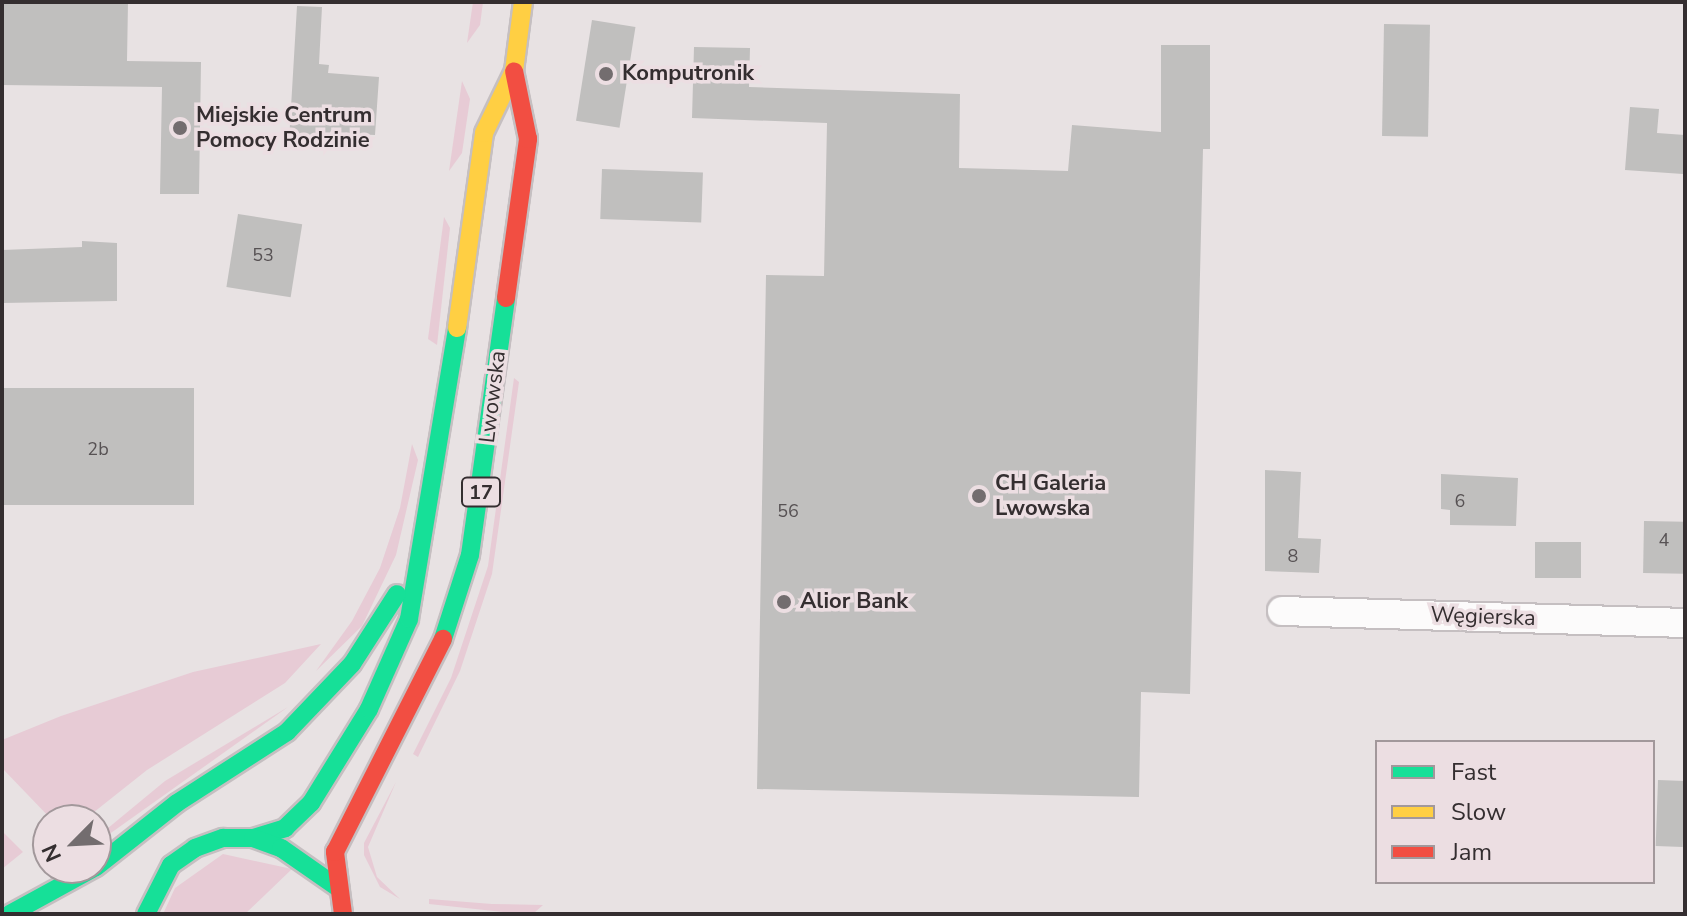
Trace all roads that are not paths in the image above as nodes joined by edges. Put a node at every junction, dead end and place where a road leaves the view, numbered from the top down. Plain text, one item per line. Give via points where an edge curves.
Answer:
1 (523, 2) edge
2 (514, 71) junction
3 (416, 566) junction
4 (1282, 611) dead end
5 (1685, 623) edge
6 (253, 838) junction
7 (112, 854) edge
8 (64, 884) edge
9 (337, 887) junction
10 (154, 890) junction
11 (10, 914) edge
12 (127, 914) edge
13 (146, 914) edge
14 (343, 914) edge

1 - 2 highway, Lwowska / 17
2 - 3 highway, Lwowska / 17 via 484,133 433,496
2 - 9 highway, Lwowska / 17 via 528,139 470,555 431,670 405,725 348,819 335,852
3 - 6 highway, Lwowska / 17 via 409,619 353,737 299,817 285,828
3 - 7 highway via 352,664 312,709 261,752 177,803
4 - 5 street, Węgierska
6 - 9 highway, 17 via 294,855
6 - 10 highway, 17 via 223,838 195,848 171,865
8 - 11 highway
9 - 14 highway, 17
10 - 12 highway, 17
10 - 13 highway, 17

